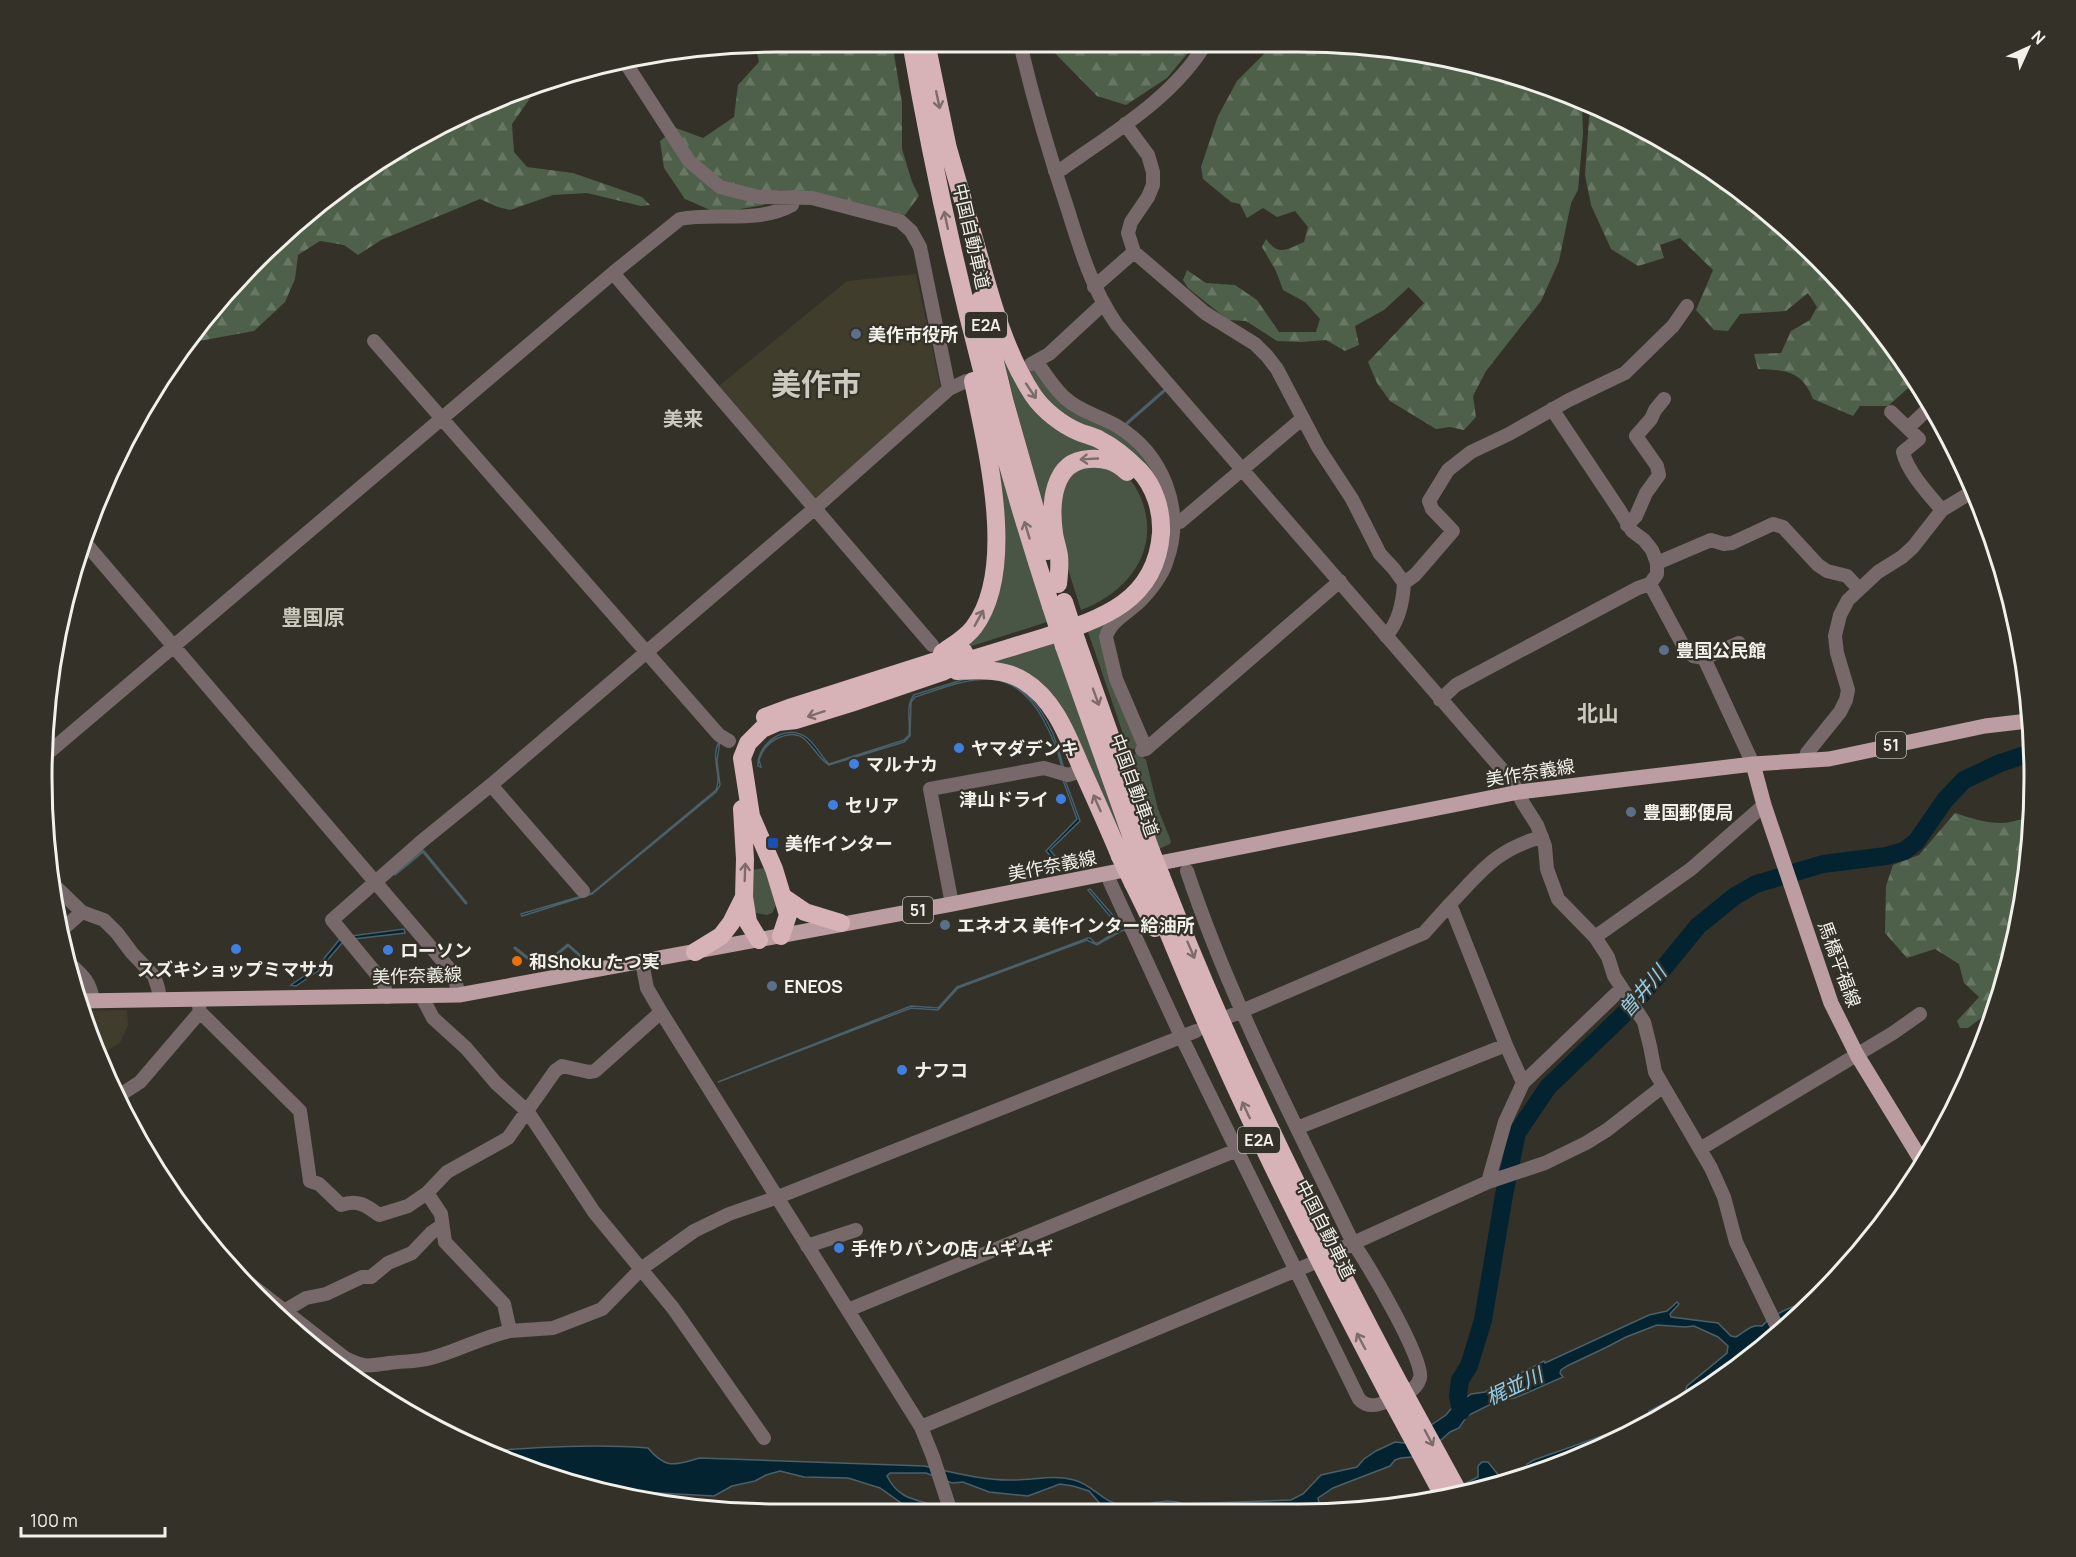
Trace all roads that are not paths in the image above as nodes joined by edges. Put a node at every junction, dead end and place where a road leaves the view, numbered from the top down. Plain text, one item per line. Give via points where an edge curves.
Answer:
1 (913, 52) edge
2 (928, 52) edge
3 (1022, 52) edge
4 (1201, 52) edge
5 (629, 68) edge
6 (1125, 124) junction
7 (945, 138) junction
8 (1055, 171) junction
9 (794, 196) junction
10 (951, 243) junction
11 (1134, 252) junction
12 (613, 273) junction
13 (1094, 287) junction
14 (1102, 304) junction
15 (1687, 306) dead end
16 (374, 341) dead end
17 (1037, 362) junction
18 (1024, 368) dead end
19 (966, 381) dead end
20 (949, 389) junction
21 (1664, 399) dead end
22 (1552, 409) junction
23 (1891, 412) dead end
24 (1924, 413) edge
25 (443, 418) junction
26 (1303, 418) junction
27 (1908, 428) junction
28 (1242, 469) junction
29 (1966, 496) edge
30 (814, 509) junction
31 (1942, 510) junction
32 (1175, 523) junction
33 (1627, 525) junction
34 (90, 548) edge
35 (1657, 563) junction
36 (1340, 581) junction
37 (1058, 584) junction
38 (1404, 584) junction
39 (1650, 584) junction
40 (1859, 589) junction
41 (1057, 604) junction
42 (1386, 636) junction
43 (1739, 643) dead end
44 (932, 645) dead end
45 (174, 647) junction
46 (646, 652) junction
47 (1704, 658) junction
48 (917, 667) junction
49 (942, 672) junction
50 (1440, 700) junction
51 (2021, 722) edge
52 (729, 741) dead end
53 (53, 749) edge
54 (1805, 760) junction
55 (1753, 764) junction
56 (1078, 772) tunnel mouth
57 (491, 785) junction
58 (1519, 792) junction
59 (1764, 804) junction
60 (1542, 837) junction
61 (1136, 854) junction
62 (1187, 871) dead end
63 (1147, 879) junction
64 (375, 882) junction
65 (1110, 882) dead end
66 (583, 891) dead end
67 (62, 893) edge
68 (744, 897) junction
69 (783, 897) junction
70 (952, 904) junction
71 (1450, 904) junction
72 (82, 912) junction
73 (841, 923) junction
74 (67, 925) edge
75 (781, 936) junction
76 (1595, 937) junction
77 (759, 940) junction
78 (695, 952) junction
79 (642, 962) junction
80 (79, 971) edge
81 (1623, 991) junction
82 (459, 995) junction
83 (86, 997) edge
84 (387, 997) junction
85 (422, 997) junction
86 (160, 999) junction
87 (88, 1001) edge
88 (199, 1005) junction
89 (661, 1012) junction
90 (1236, 1014) junction
91 (1920, 1014) dead end
92 (1196, 1030) dead end
93 (1181, 1036) junction
94 (1506, 1045) junction
95 (1857, 1054) junction
96 (1523, 1083) junction
97 (1662, 1087) junction
98 (124, 1093) edge
99 (528, 1112) junction
100 (1298, 1128) junction
101 (1700, 1149) junction
102 (1237, 1150) junction
103 (1918, 1155) edge
104 (1490, 1181) junction
105 (427, 1193) junction
106 (778, 1197) junction
107 (441, 1226) junction
108 (856, 1230) dead end
109 (1353, 1243) junction
110 (807, 1246) junction
111 (1338, 1250) dead end
112 (1311, 1264) dead end
113 (641, 1269) junction
114 (1296, 1271) junction
115 (285, 1310) edge
116 (848, 1310) junction
117 (295, 1320) edge
118 (1776, 1324) edge
119 (510, 1331) junction
120 (1395, 1390) junction
121 (921, 1427) junction
122 (764, 1438) dead end
123 (1455, 1487) edge
124 (1441, 1491) edge
125 (948, 1504) edge

10 -> 1 highway, 中国自動車道 / E2A
2 -> 7 highway, 中国自動車道 / E2A
3 - 8 street
4 - 6 street via 1184,76
5 - 9 street via 689,161 704,176 736,192 759,197
6 - 8 street
6 - 11 street via 1148,155 1154,172 1148,197 1128,233
7 - 37 highway, 中国自動車道 / E2A via 1005,403
7 -> 49 highway via 994,308 1021,375 1035,398 1054,417 1101,440 1141,472 1156,496 1161,525 1153,566 1145,582 1122,605 1096,620
8 - 13 street
9 - 12 street via 792,206 759,215 680,219
9 - 20 street via 900,221 911,231 920,247
41 -> 10 highway, 中国自動車道 / E2A via 1026,530
48 -> 10 highway via 973,628 990,594 995,565 993,492 948,267
11 - 13 street
11 - 26 street via 1205,313 1255,344 1277,369
12 - 25 street
12 - 30 street
13 - 14 street
14 - 17 street
14 - 28 street
15 - 22 street via 1673,326 1625,373
16 - 25 street
17 - 18 street
17 - 32 street via 1064,398 1082,411 1116,425 1152,457 1167,486
19 - 20 street
20 - 30 street
21 - 33 street via 1636,436 1659,475
22 - 33 street
22 - 38 street via 1509,435 1481,446 1448,470 1429,501 1453,531
23 - 27 street
24 - 27 street
25 - 45 street
25 - 46 street
26 - 28 street
26 - 38 street via 1380,554
27 - 31 street via 1920,439 1903,452 1904,459
28 - 32 street
28 - 36 street
29 - 31 street
30 - 44 street
30 - 46 street
31 - 40 street via 1913,548
32 - 36 street via 1171,549 1157,581 1143,600 1111,626 1106,637 1116,679 1144,749
33 - 35 street via 1652,550
34 - 45 street
35 - 39 street via 1657,574
35 - 40 street via 1711,540 1732,543 1773,524 1783,526 1818,565 1842,573
36 - 42 street
37 - 41 highway, 中国自動車道 / E2A
48 -> 37 highway via 1091,610 1130,584 1149,544 1149,510 1133,479 1107,459 1077,460 1059,478 1051,513 1059,557
38 - 42 street via 1400,611
39 - 47 street via 1685,649
39 - 50 street via 1456,685
40 - 54 street via 1840,615 1835,636 1848,690 1846,700
41 - 61 highway, 中国自動車道 / E2A, bridge
42 - 50 street
43 - 47 street
45 - 53 street
45 - 64 street
46 - 52 street via 719,735
46 - 57 street
47 - 55 street
68 -> 48 highway via 744,818 735,755 742,737 754,723 773,713
61 -> 49 highway via 1042,696 1024,680 994,670
49 -> 69 highway via 796,720 778,722 762,729 748,743 742,758 751,816
50 - 58 street
51 - 54 main road, 美作奈義線 / 51 via 1829,759
54 - 55 main road, 美作奈義線 / 51
55 - 58 main road, 美作奈義線 / 51
55 - 59 main road, 馬橋平福線
56 - 70 street via 1068,775 1044,768 930,789
57 - 64 street
57 - 66 street
58 - 60 street
58 - 70 main road, 美作奈義線 / 51
59 - 76 street via 1691,869
59 - 95 main road, 馬橋平福線 via 1831,1003
60 - 71 street via 1522,842 1495,857
60 - 76 street via 1547,869 1558,898
61 - 63 highway, 中国自動車道 / E2A, bridge
61 - 63 highway, bridge
62 - 90 street
63 -> 120 highway, 中国自動車道 / E2A via 1210,998
120 -> 63 highway, 中国自動車道 / E2A via 1278,1181
64 - 82 street via 453,973
64 - 84 street via 332,920 383,982
65 - 93 street
67 - 72 street
68 - 77 highway via 748,922
68 - 78 highway via 721,936
69 - 73 highway via 806,912
69 - 75 highway via 788,915
70 - 73 main road, 美作奈義線 / 51
71 - 90 street via 1424,933
71 - 94 street
72 - 74 street
72 - 86 street via 104,920 117,933 154,976
73 - 75 main road, 美作奈義線 / 51
75 - 77 main road, 美作奈義線 / 51
76 - 81 street
77 - 78 main road, 美作奈義線 / 51
78 - 79 main road, 美作奈義線 / 51
79 - 82 main road, 美作奈義線 / 51
79 - 89 street via 648,988
80 - 83 street via 90,986
81 - 96 street
81 - 97 street via 1647,1032 1654,1072
82 - 85 main road, 美作奈義線 / 51
84 - 85 main road, 美作奈義線 / 51
84 - 88 main road, 美作奈義線 / 51
85 - 99 street via 433,1018
86 - 87 main road, 美作奈義線 / 51
86 - 88 main road, 美作奈義線 / 51
88 - 98 street via 140,1082
88 - 105 street via 300,1112 310,1181 319,1184 341,1205 364,1203 379,1215 408,1206
89 - 99 street via 595,1071 562,1066 555,1071
89 - 106 street
90 - 100 street
91 - 95 street
92 - 93 street
93 - 102 street
93 - 106 street
94 - 96 street
94 - 100 street
95 - 101 street
95 - 103 main road, 馬橋平福線
96 - 104 street via 1505,1122
97 - 101 street
97 - 104 street via 1586,1143 1545,1163
99 - 105 street via 508,1138 447,1172
99 - 113 street via 594,1212
100 - 109 street
101 - 118 street via 1724,1197 1736,1242
102 - 114 street
102 - 116 street
104 - 109 street
105 - 107 street via 441,1215
106 - 110 street
106 - 113 street via 694,1231
107 - 115 street via 411,1253 388,1263 371,1277 306,1298
107 - 119 street via 448,1246 504,1304
108 - 110 street
109 - 111 street
109 - 114 street via 1421,1371 1413,1389 1401,1396 1371,1406 1359,1399
110 - 116 street
112 - 114 street
113 - 119 street via 602,1309 553,1328
113 - 122 street
114 - 121 street
116 - 121 street
117 - 119 street via 345,1358 370,1367 420,1361
120 -> 123 highway, 中国自動車道 / E2A, bridge
120 - 124 highway, 中国自動車道 / E2A, bridge
121 - 125 street

